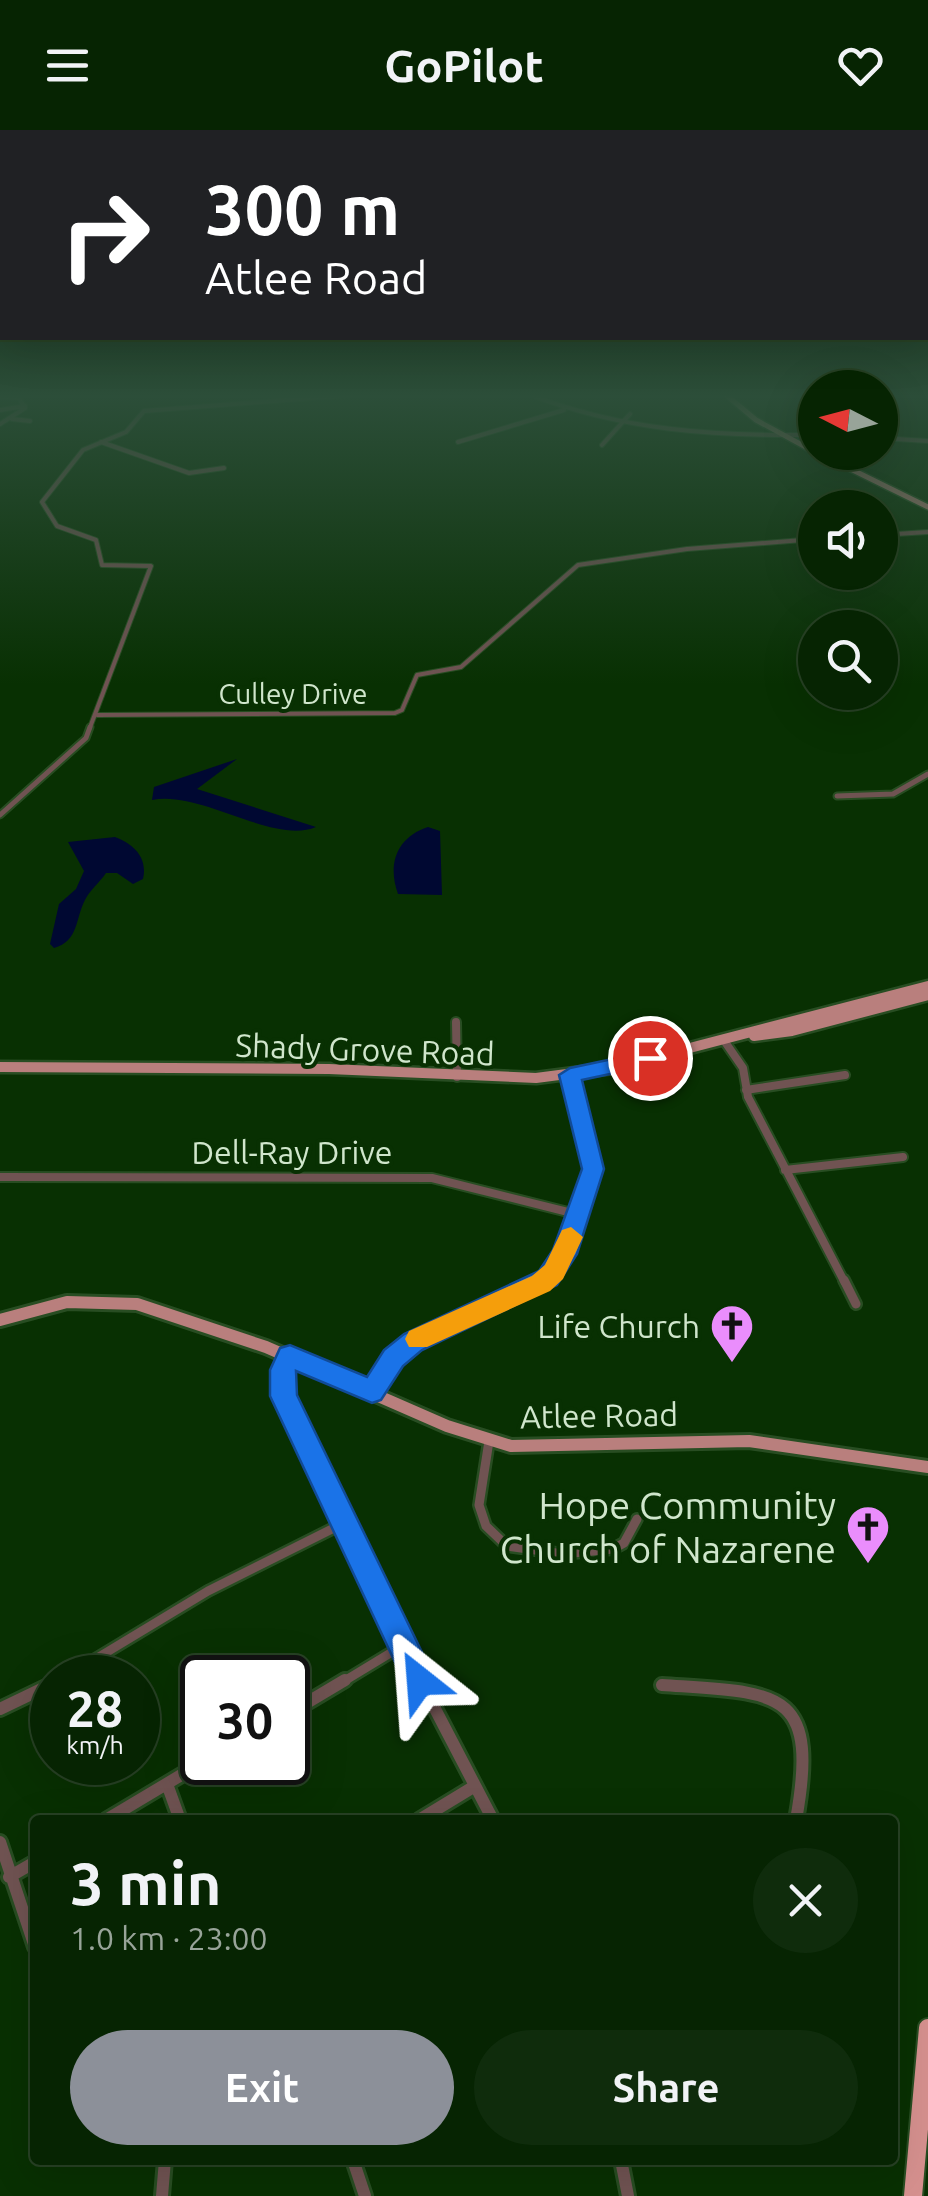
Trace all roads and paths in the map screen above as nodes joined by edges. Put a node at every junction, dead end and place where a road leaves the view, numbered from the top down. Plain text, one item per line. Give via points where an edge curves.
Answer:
1 (50, 490) edge
2 (900, 490) edge
3 (927, 503) edge
4 (928, 532) edge
5 (898, 534) edge
6 (798, 541) edge
7 (97, 715) junction
8 (928, 774) edge
9 (837, 796) dead end
10 (0, 815) edge
11 (928, 986) edge
12 (928, 994) edge
13 (909, 995) junction
14 (456, 1022) dead end
15 (723, 1038) junction
16 (0, 1066) edge
17 (570, 1075) junction
18 (845, 1075) dead end
19 (457, 1077) junction
20 (746, 1090) junction
21 (903, 1157) dead end
22 (784, 1170) junction
23 (0, 1177) edge
24 (580, 1215) junction
25 (856, 1304) dead end
26 (0, 1320) edge
27 (290, 1356) junction
28 (372, 1391) junction
29 (488, 1441) junction
30 (928, 1467) edge
31 (638, 1520) dead end
32 (342, 1524) junction
33 (402, 1646) junction
34 (102, 1655) edge
35 (662, 1684) dead end
36 (30, 1695) edge
37 (310, 1701) edge
38 (0, 1709) edge
39 (180, 1776) edge
40 (167, 1784) junction
41 (474, 1786) junction
42 (114, 1815) edge
43 (178, 1815) edge
44 (427, 1815) edge
45 (490, 1815) edge
46 (797, 1815) edge
47 (0, 1842) edge
48 (30, 1865) edge
49 (9, 1877) junction
50 (30, 1933) edge
51 (928, 2028) edge
52 (165, 2165) edge
53 (354, 2165) edge
54 (622, 2165) edge
55 (162, 2196) edge
56 (365, 2196) edge
57 (628, 2196) edge
58 (912, 2196) edge

1 - 7 street via 42,498 57,526 97,541 103,566 151,566
2 - 3 main road
4 - 5 street
6 - 7 street, Culley Drive via 572,568 461,667 416,674 395,714
7 - 10 street via 76,751
8 - 9 street via 893,794
11 - 13 main road, Shady Grove Road
12 - 13 main road, Shady Grove Road
13 - 15 main road, Shady Grove Road
14 - 19 street
15 - 17 main road, Shady Grove Road
15 - 20 street via 743,1068
16 - 19 main road, Shady Grove Road
17 - 19 main road, Shady Grove Road
17 - 24 street via 593,1159
18 - 20 street
20 - 22 street
21 - 22 street
22 - 25 street
23 - 24 street, Dell-Ray Drive via 432,1178
24 - 28 street via 548,1278 413,1342 393,1358
26 - 27 main road, Atlee Road via 67,1302 121,1301
27 - 28 main road, Atlee Road
27 - 32 street via 284,1396
28 - 29 main road, Atlee Road
29 - 30 main road, Atlee Road via 536,1448 749,1441
29 - 31 street via 478,1505 486,1526 507,1546 550,1554 613,1549
32 - 33 street
32 - 34 street via 208,1591
33 - 37 street
33 - 41 street
35 - 46 street via 754,1692 794,1710 806,1737
36 - 38 street
39 - 40 street
40 - 42 street
40 - 43 street
41 - 44 street
41 - 45 street
47 - 49 street
48 - 49 street
49 - 50 street
51 - 58 highway
52 - 55 street
53 - 56 street
54 - 57 street

